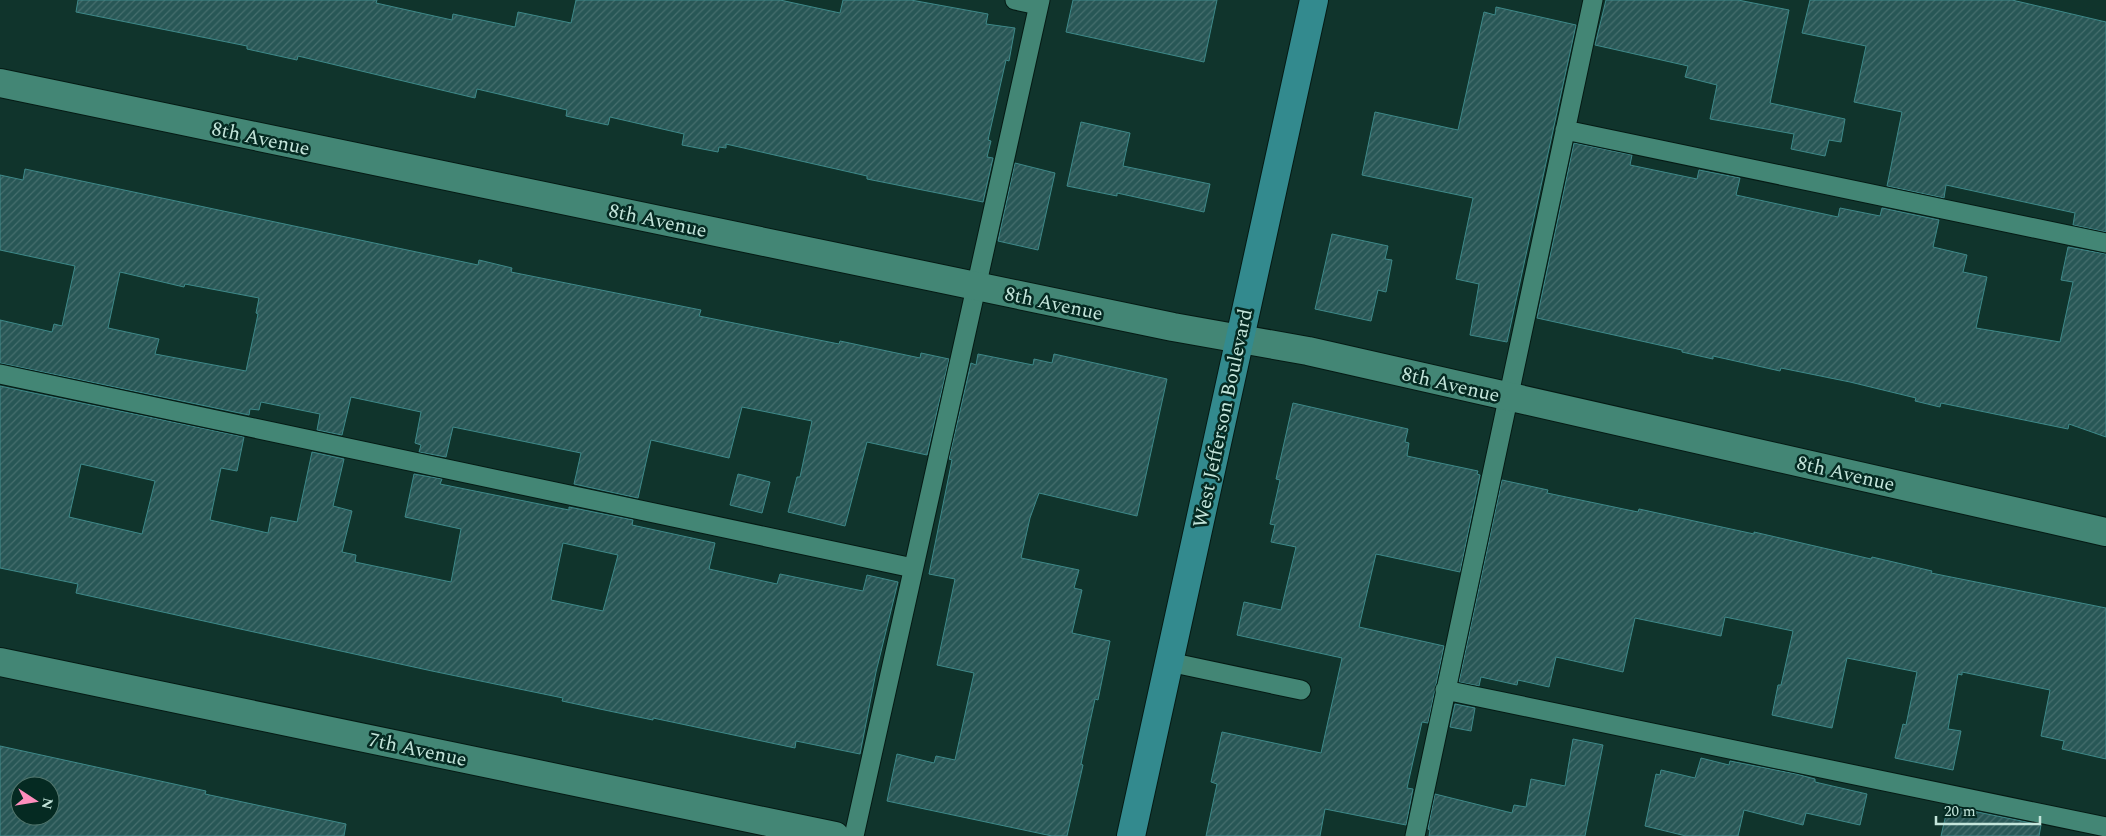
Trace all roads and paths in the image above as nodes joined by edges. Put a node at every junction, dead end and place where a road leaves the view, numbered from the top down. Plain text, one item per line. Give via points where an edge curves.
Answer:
1 (1015, 0) edge
2 (1314, 0) edge
3 (1593, 0) edge
4 (1039, 2) edge
5 (0, 84) edge
6 (1565, 130) junction
7 (2106, 243) edge
8 (976, 286) junction
9 (1240, 339) junction
10 (0, 374) edge
11 (1508, 397) junction
12 (2106, 532) edge
13 (914, 568) junction
14 (0, 662) edge
15 (1169, 662) junction
16 (1301, 690) dead end
17 (1446, 690) junction
18 (2106, 827) edge
19 (835, 836) edge
20 (854, 836) edge
21 (1131, 836) edge
22 (1415, 836) edge

1 - 4 lane
2 - 9 main road, West Jefferson Boulevard
3 - 6 lane
4 - 8 lane
5 - 8 street, 8th Avenue
6 - 7 lane
6 - 11 lane
8 - 9 street, 8th Avenue
8 - 13 lane
9 - 11 street, 8th Avenue via 1308,351
9 - 15 main road, West Jefferson Boulevard
10 - 13 lane
11 - 12 street, 8th Avenue
11 - 17 lane
13 - 20 lane
14 - 19 street, 7th Avenue
15 - 16 lane
15 - 21 main road, West Jefferson Boulevard
17 - 18 lane
17 - 22 lane

